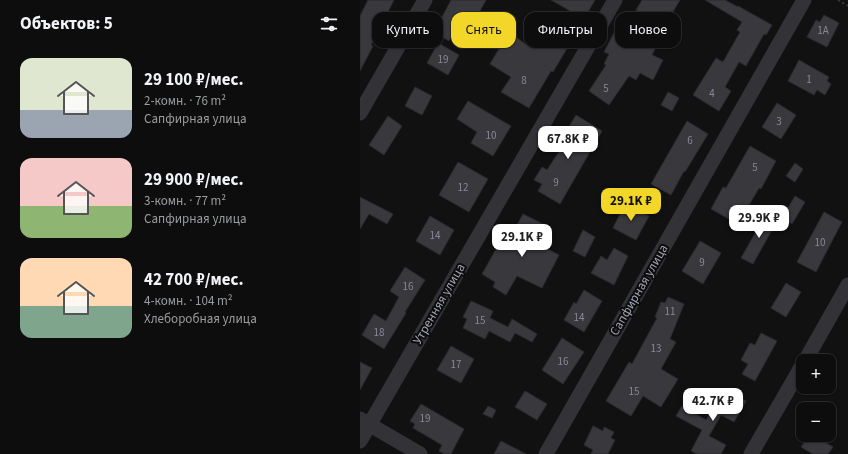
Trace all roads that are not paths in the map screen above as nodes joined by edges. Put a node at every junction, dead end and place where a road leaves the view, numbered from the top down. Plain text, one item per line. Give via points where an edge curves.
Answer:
1 (425, 0) edge
2 (615, 0) edge
3 (804, 0) edge
4 (360, 113) edge
5 (848, 285) edge
6 (808, 354) edge
7 (796, 376) edge
8 (365, 422) edge
9 (360, 441) edge
10 (420, 454) edge
11 (546, 454) edge
12 (751, 454) edge

1 - 4 street
2 - 8 street, Утренняя улица
3 - 11 street, Сапфирная улица
5 - 6 street
7 - 12 street
8 - 9 street, Утренняя улица
8 - 10 street

